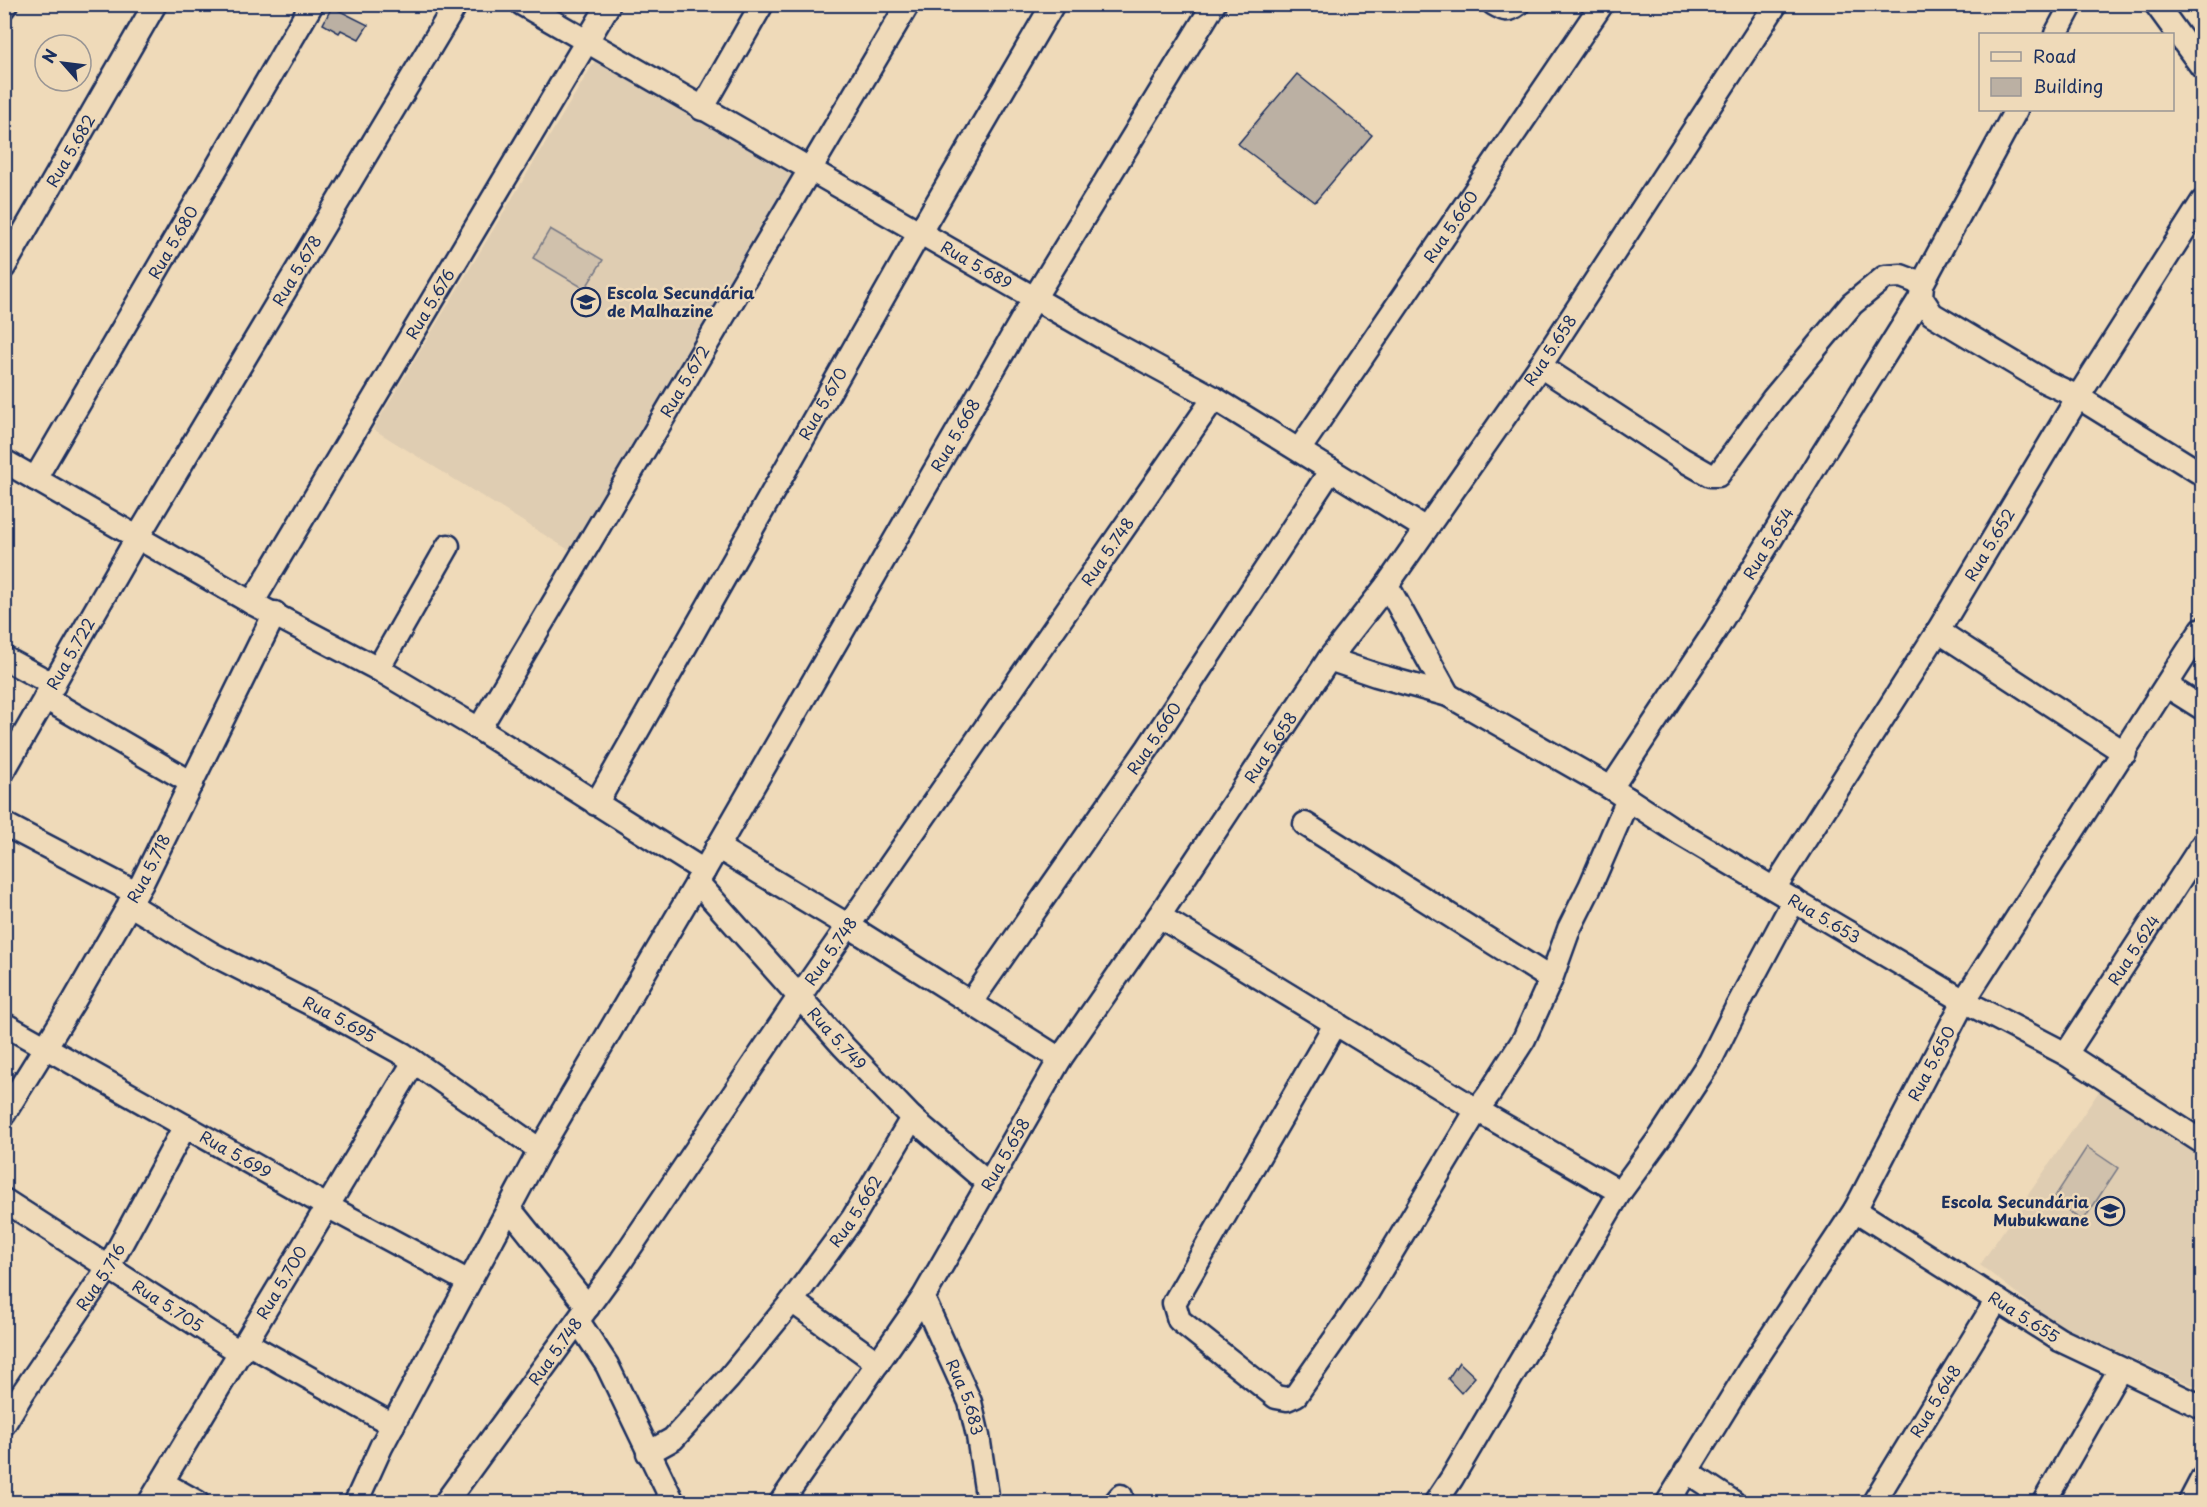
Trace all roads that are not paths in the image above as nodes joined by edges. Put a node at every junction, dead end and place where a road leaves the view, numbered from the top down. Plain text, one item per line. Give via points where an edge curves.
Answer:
1 (155, 4) edge
2 (312, 4) edge
3 (456, 4) edge
4 (522, 4) edge
5 (609, 4) edge
6 (762, 4) edge
7 (908, 4) edge
8 (1053, 4) edge
9 (1214, 4) edge
10 (1494, 4) edge
11 (1518, 4) edge
12 (1602, 4) edge
13 (1776, 4) edge
14 (2072, 4) edge
15 (2156, 4) edge
16 (2057, 33) edge
17 (588, 42) junction
18 (2202, 67) edge
19 (702, 109) junction
20 (2016, 111) edge
21 (811, 170) junction
22 (2202, 202) edge
23 (920, 232) junction
24 (4, 267) edge
25 (1035, 297) junction
26 (1925, 298) junction
27 (1540, 366) junction
28 (2078, 397) junction
29 (1214, 398) junction
30 (1299, 450) junction
31 (4, 461) edge
32 (1330, 470) junction
33 (2202, 474) edge
34 (35, 479) junction
35 (1426, 529) junction
36 (138, 538) junction
37 (447, 546) dead end
38 (1387, 585) junction
39 (252, 603) junction
40 (275, 613) junction
41 (2202, 628) edge
42 (1938, 631) junction
43 (4, 658) edge
44 (1329, 659) junction
45 (378, 669) junction
46 (2167, 686) junction
47 (49, 691) junction
48 (1448, 695) junction
49 (2202, 708) edge
50 (479, 729) junction
51 (2125, 753) junction
52 (4, 770) edge
53 (192, 783) junction
54 (1619, 793) junction
55 (596, 804) junction
56 (4, 824) edge
57 (1305, 824) dead end
58 (2202, 845) edge
59 (717, 848) junction
60 (2194, 875) edge
61 (701, 877) junction
62 (1775, 887) junction
63 (133, 899) junction
64 (1794, 900) junction
65 (1159, 916) junction
66 (849, 926) junction
67 (1551, 980) junction
68 (799, 997) junction
69 (1964, 1001) junction
70 (971, 1002) junction
71 (1336, 1023) junction
72 (4, 1024) edge
73 (46, 1047) junction
74 (2066, 1054) junction
75 (1060, 1059) junction
76 (414, 1062) junction
77 (1477, 1110) junction
78 (4, 1114) edge
79 (912, 1118) junction
80 (185, 1125) junction
81 (2202, 1142) edge
82 (540, 1150) junction
83 (988, 1184) junction
84 (1620, 1192) junction
85 (4, 1200) edge
86 (327, 1206) junction
87 (508, 1208) junction
88 (1855, 1210) junction
89 (101, 1264) junction
90 (468, 1282) junction
91 (923, 1298) junction
92 (1997, 1300) junction
93 (792, 1301) junction
94 (583, 1314) junction
95 (244, 1348) junction
96 (878, 1363) junction
97 (2120, 1369) junction
98 (13, 1388) edge
99 (2202, 1407) edge
100 (4, 1424) edge
101 (393, 1425) junction
102 (648, 1453) junction
103 (1686, 1471) junction
104 (2202, 1479) edge
105 (163, 1483) junction
106 (150, 1503) edge
107 (197, 1503) edge
108 (356, 1503) edge
109 (446, 1503) edge
110 (673, 1503) edge
111 (781, 1503) edge
112 (988, 1503) edge
113 (1436, 1503) edge
114 (1668, 1503) edge
115 (1733, 1503) edge
116 (1874, 1503) edge
117 (2043, 1503) edge
118 (2190, 1503) edge

1 - 24 street, Rua 5.682
2 - 34 street, Rua 5.680
3 - 36 street, Rua 5.678
4 - 17 street, Rua 5.689
5 - 17 street, Rua 5.676
6 - 19 street
7 - 21 street, Rua 5.672
8 - 23 street, Rua 5.670
9 - 25 street, Rua 5.668
10 - 11 street via 1503,10
12 - 30 street, Rua 5.660
13 - 27 street, Rua 5.658
14 - 16 street
15 - 18 street
17 - 19 street, Rua 5.689
17 - 39 street, Rua 5.676
19 - 21 street, Rua 5.689
20 - 26 street, Rua 5.654
21 - 23 street, Rua 5.689
21 - 50 street, Rua 5.672
22 - 28 street, Rua 5.652
23 - 25 street, Rua 5.689
23 - 55 street, Rua 5.670
25 - 29 street, Rua 5.689
25 - 59 street, Rua 5.668
26 - 27 street via 1901,276 1885,277 1852,304 1773,399 1718,475 1710,475 1682,459
26 - 28 street via 2046,382
26 - 54 street, Rua 5.654 via 1819,460
27 - 35 street, Rua 5.658
28 - 33 street
28 - 42 street, Rua 5.652
29 - 30 street, Rua 5.689
29 - 66 street, Rua 5.748
30 - 32 street, Rua 5.689
31 - 34 street, Rua 5.749
32 - 35 street, Rua 5.689
32 - 70 street, Rua 5.660 via 1148,748
34 - 36 street, Rua 5.749
35 - 38 street, Rua 5.658
36 - 39 street, Rua 5.749
36 - 47 street, Rua 5.722
37 - 45 street
38 - 44 street, Rua 5.658
38 - 48 street
39 - 40 street, Rua 5.749
40 - 45 street, Rua 5.749
40 - 53 street, Rua 5.718
41 - 46 street, Rua 5.650
42 - 51 street
42 - 62 street, Rua 5.652
43 - 47 street
44 - 48 street, Rua 5.653
44 - 65 street, Rua 5.658
45 - 50 street, Rua 5.749
46 - 49 street
46 - 51 street, Rua 5.650
47 - 52 street, Rua 5.722
47 - 53 street
48 - 54 street, Rua 5.653
50 - 55 street, Rua 5.749
51 - 69 street, Rua 5.650
53 - 63 street, Rua 5.718
54 - 62 street, Rua 5.653 via 1681,834
54 - 67 street, Rua 5.654 via 1590,887 1569,929
55 - 61 street, Rua 5.749
56 - 63 street, Rua 5.695
57 - 67 street
58 - 60 street, Rua 5.624
59 - 61 street, Rua 5.668
59 - 66 street
60 - 74 street, Rua 5.624
61 - 68 street, Rua 5.749
61 - 82 street
62 - 64 street, Rua 5.653
63 - 73 street, Rua 5.718
63 - 76 street, Rua 5.695 via 212,954 329,1013
64 - 69 street, Rua 5.653
64 - 84 street via 1710,1061
65 - 71 street
65 - 75 street, Rua 5.658
66 - 68 street, Rua 5.748
66 - 70 street
67 - 77 street, Rua 5.654 via 1524,1039
68 - 79 street, Rua 5.749
68 - 94 street, Rua 5.748
69 - 74 street, Rua 5.653
69 - 88 street, Rua 5.650
70 - 75 street
71 - 77 street
71 - 77 street, Rua 5.654 via 1174,1303 1179,1320 1276,1397 1287,1399 1296,1395 1366,1293
72 - 73 street, Rua 5.699
73 - 78 street, Rua 5.718
73 - 80 street, Rua 5.699
74 - 81 street, Rua 5.653
75 - 83 street, Rua 5.658
76 - 82 street, Rua 5.695
76 - 86 street, Rua 5.700
77 - 84 street
79 - 83 street, Rua 5.749
79 - 93 street, Rua 5.662 via 853,1218
80 - 86 street, Rua 5.699
80 - 89 street, Rua 5.716
82 - 87 street
83 - 91 street, Rua 5.658
84 - 113 street
85 - 89 street, Rua 5.705
86 - 90 street, Rua 5.699
86 - 95 street, Rua 5.700
87 - 90 street
87 - 94 street
88 - 92 street, Rua 5.655
88 - 103 street, Rua 5.650
89 - 95 street, Rua 5.705
89 - 98 street, Rua 5.716
90 - 101 street
91 - 96 street, Rua 5.658
91 - 112 street, Rua 5.683 via 970,1402
92 - 97 street, Rua 5.655 via 2060,1340
92 - 116 street, Rua 5.648
93 - 96 street
93 - 102 street, Rua 5.662 via 672,1439
94 - 102 street
94 - 109 street, Rua 5.748
95 - 101 street, Rua 5.705
95 - 105 street, Rua 5.700
96 - 111 street, Rua 5.658
97 - 99 street, Rua 5.655
97 - 117 street
98 - 100 street, Rua 5.716
101 - 108 street
102 - 110 street
103 - 114 street, Rua 5.650
103 - 115 street
104 - 118 street
105 - 106 street, Rua 5.700
105 - 107 street

